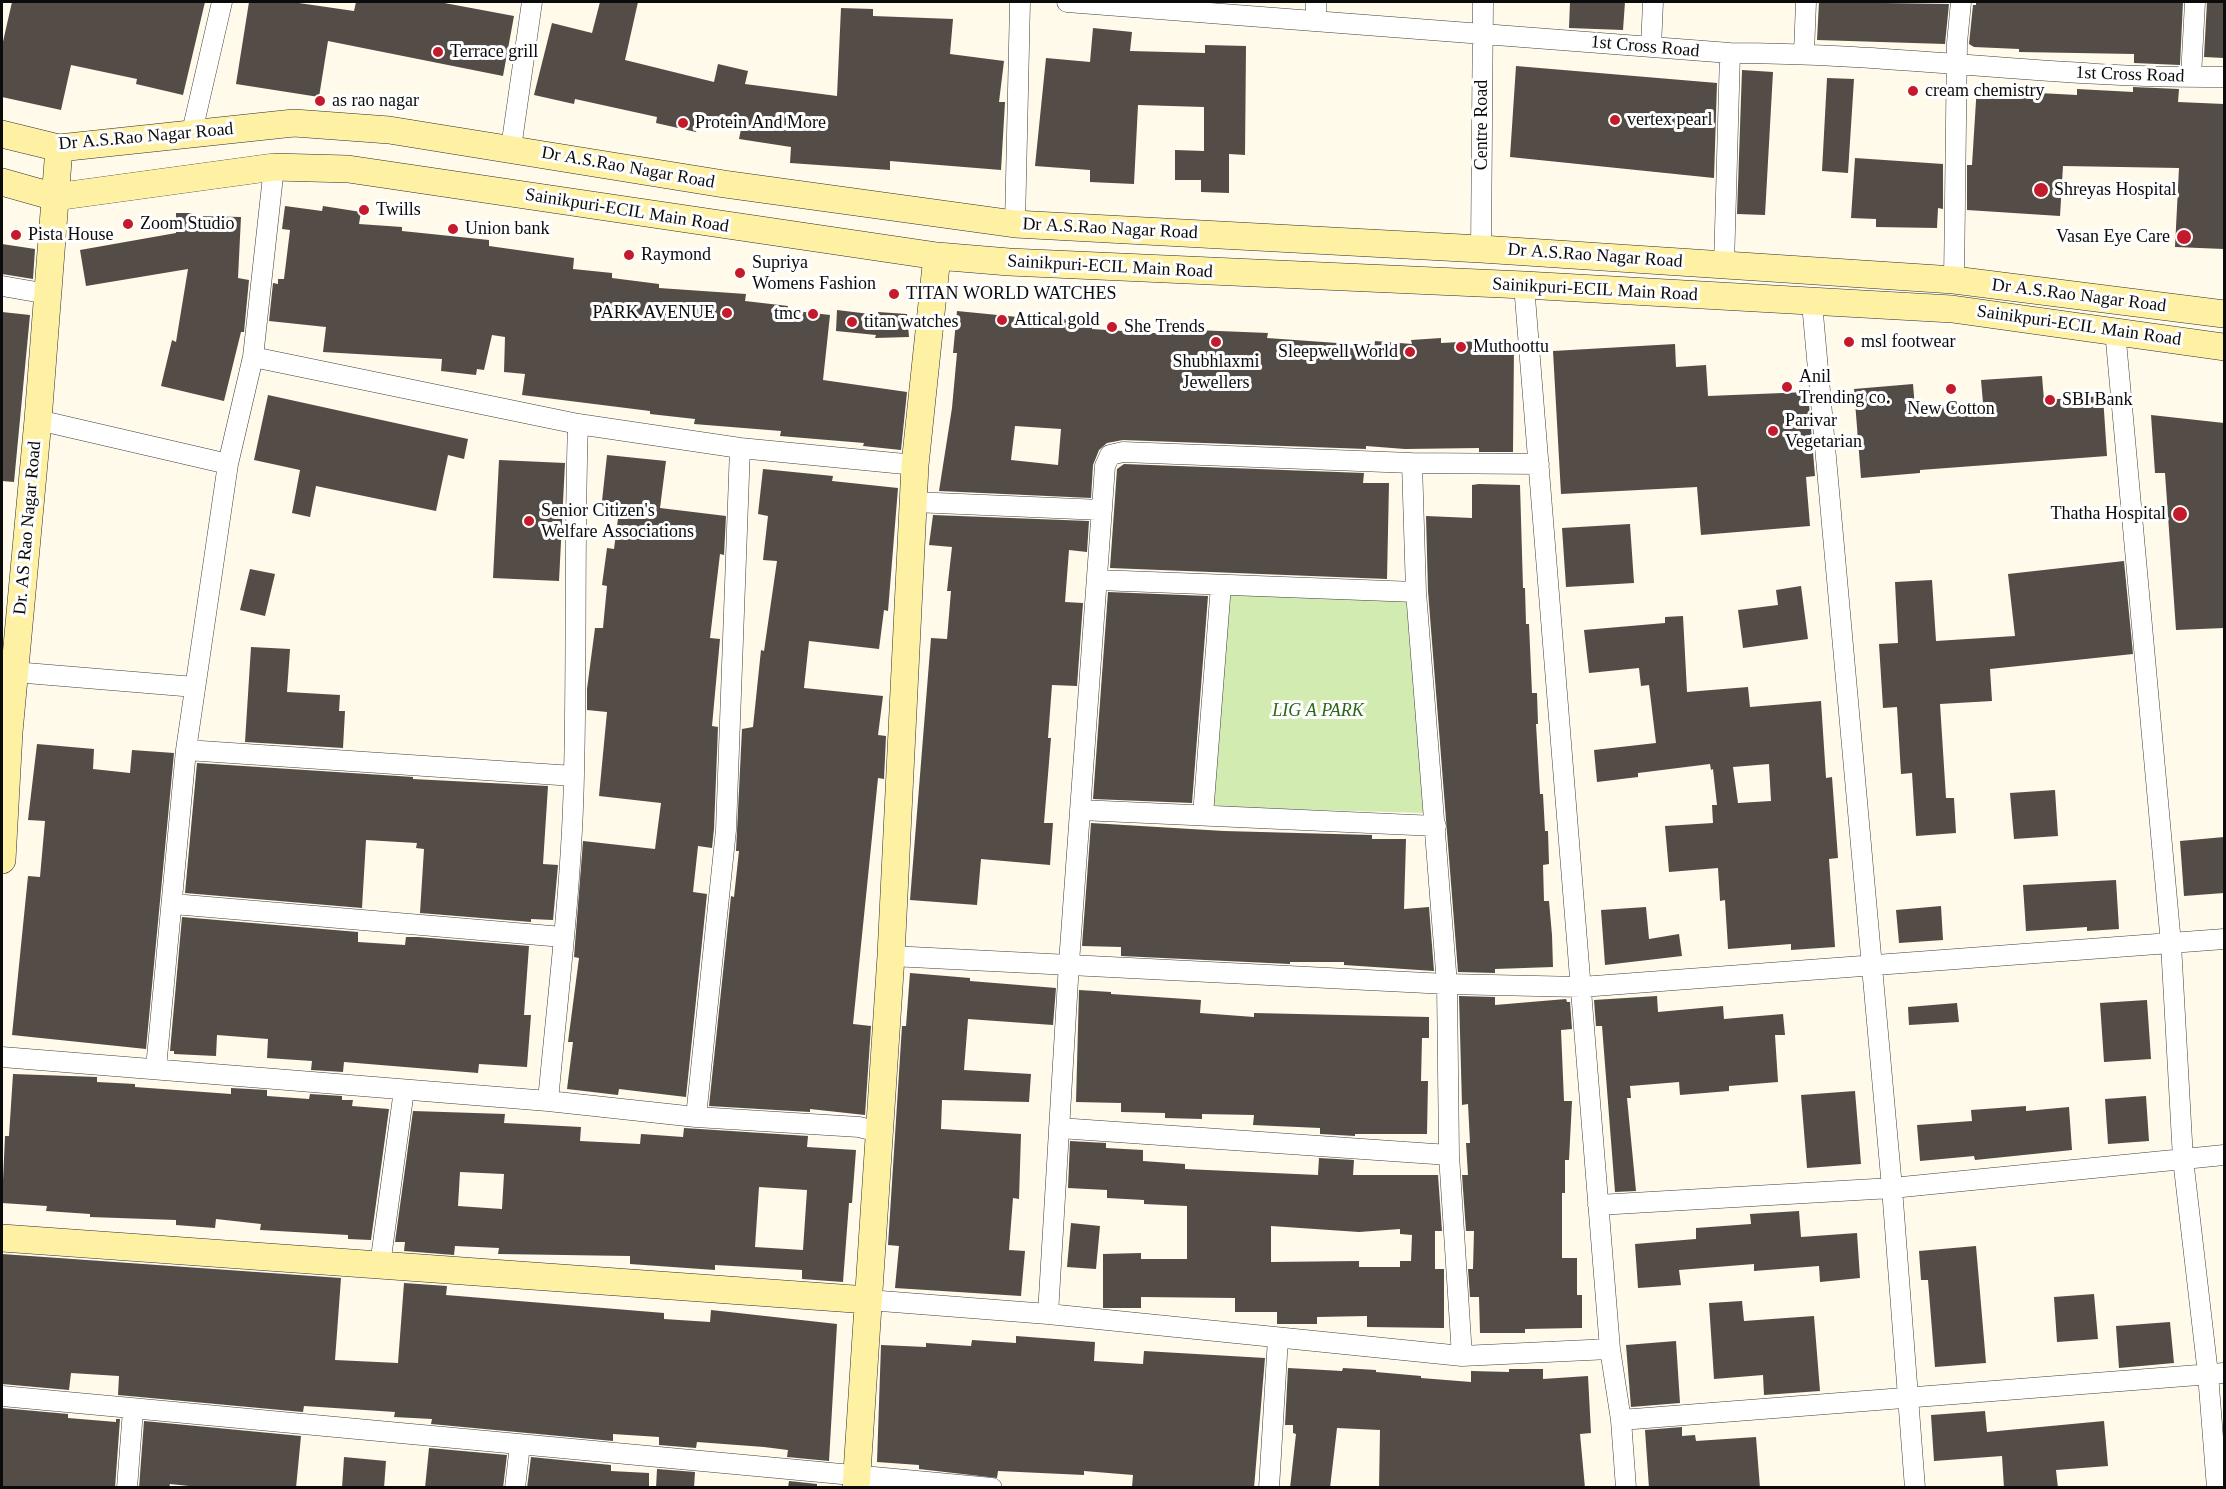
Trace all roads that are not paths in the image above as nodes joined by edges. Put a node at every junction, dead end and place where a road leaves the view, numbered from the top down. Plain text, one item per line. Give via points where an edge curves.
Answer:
1 (222, 2) edge
2 (532, 2) edge
3 (1020, 2) edge
4 (1067, 2) edge
5 (1483, 2) edge
6 (1653, 2) edge
7 (1806, 2) edge
8 (1961, 2) edge
9 (2195, 2) edge
10 (1316, 11) edge
11 (1482, 34) junction
12 (1651, 47) junction
13 (1731, 53) junction
14 (1804, 53) junction
15 (1959, 64) junction
16 (2191, 77) junction
17 (2224, 77) edge
18 (192, 132) junction
19 (2, 134) edge
20 (59, 147) junction
21 (511, 148) junction
22 (274, 167) junction
23 (2, 182) edge
24 (724, 184) junction
25 (55, 196) junction
26 (1015, 224) junction
27 (716, 225) junction
28 (1481, 249) junction
29 (937, 256) junction
30 (1724, 265) junction
31 (1954, 280) junction
32 (1524, 285) junction
33 (2, 286) edge
34 (48, 294) junction
35 (1812, 303) junction
36 (2224, 314) edge
37 (2115, 330) junction
38 (2224, 347) edge
39 (253, 357) junction
40 (38, 420) junction
41 (578, 424) junction
42 (740, 448) junction
43 (1412, 463) junction
44 (228, 464) junction
45 (1539, 464) junction
46 (915, 465) junction
47 (913, 502) junction
48 (1102, 510) junction
49 (1097, 580) junction
50 (1221, 585) junction
51 (1416, 592) junction
52 (14, 672) junction
53 (195, 687) junction
54 (5, 731) edge
55 (186, 750) junction
56 (574, 776) junction
57 (1080, 810) junction
58 (1203, 815) junction
59 (1436, 826) junction
60 (2, 860) edge
61 (173, 904) junction
62 (563, 937) junction
63 (2224, 939) edge
64 (2171, 944) junction
65 (891, 956) junction
66 (1069, 963) junction
67 (1871, 964) junction
68 (1447, 984) junction
69 (1581, 987) junction
70 (2, 1057) edge
71 (156, 1068) junction
72 (404, 1089) junction
73 (548, 1101) junction
74 (696, 1116) junction
75 (1059, 1128) junction
76 (879, 1132) junction
77 (1449, 1155) junction
78 (2224, 1155) edge
79 (2183, 1159) junction
80 (1892, 1188) junction
81 (1598, 1204) junction
82 (2, 1238) edge
83 (380, 1265) junction
84 (868, 1300) junction
85 (1048, 1314) junction
86 (1278, 1338) junction
87 (1610, 1349) junction
88 (1462, 1356) junction
89 (2216, 1373) edge
90 (2, 1396) edge
91 (1908, 1397) junction
92 (134, 1410) junction
93 (1621, 1420) junction
94 (520, 1445) junction
95 (857, 1482) edge
96 (127, 1488) edge
97 (515, 1488) edge
98 (992, 1488) edge
99 (1269, 1488) edge
100 (1626, 1488) edge
101 (1915, 1488) edge
102 (2217, 1488) edge

1 - 18 street
2 - 21 street
3 - 26 street
4 - 10 street, 1st Cross Road
5 - 11 street, Centre Road
6 - 12 street
7 - 14 street
8 - 15 street
9 - 16 street
10 - 11 street, 1st Cross Road
11 - 12 street, 1st Cross Road
11 - 28 street, Centre Road
12 - 13 street, 1st Cross Road
13 - 14 street, 1st Cross Road
13 - 30 street
14 - 15 street, 1st Cross Road
15 - 16 street, 1st Cross Road via 2042,72
15 - 31 street
16 - 17 street, 1st Cross Road
18 - 20 main road, Dr A.S.Rao Nagar Road
18 - 21 main road, Dr A.S.Rao Nagar Road via 294,123 389,130
19 - 20 main road, Dr A.S.Rao Nagar Road
20 - 25 main road, Dr. AS Rao Nagar Road
21 - 24 main road, Dr A.S.Rao Nagar Road
22 - 25 main road, Sainikpuri-ECIL Main Road
22 - 27 main road, Sainikpuri-ECIL Main Road via 348,170
22 - 39 street
23 - 25 main road, Sainikpuri-ECIL Main Road
24 - 26 main road, Dr A.S.Rao Nagar Road
24 - 27 main road
25 - 34 main road, Dr. AS Rao Nagar Road
26 - 28 main road, Dr A.S.Rao Nagar Road
27 - 29 main road, Sainikpuri-ECIL Main Road
28 - 30 main road, Dr A.S.Rao Nagar Road
29 - 32 main road, Sainikpuri-ECIL Main Road
29 - 46 main road
30 - 31 main road, Dr A.S.Rao Nagar Road
31 - 36 main road, Dr A.S.Rao Nagar Road
32 - 35 main road, Sainikpuri-ECIL Main Road
32 - 45 street
33 - 34 street
34 - 40 main road, Dr. AS Rao Nagar Road
35 - 37 main road, Sainikpuri-ECIL Main Road via 1952,309
35 - 67 street
37 - 38 main road, Sainikpuri-ECIL Main Road
37 - 64 street
39 - 41 street
39 - 44 street
40 - 44 street
40 - 52 main road, Dr. AS Rao Nagar Road
41 - 42 street
41 - 56 street
42 - 46 street
42 - 74 street via 726,830
43 - 45 street
43 - 48 street via 1123,452 1110,455 1105,466
43 - 51 street
44 - 53 street
45 - 69 street
46 - 47 main road
47 - 48 street
47 - 65 main road
48 - 49 street
49 - 50 street
49 - 57 street
50 - 51 street
50 - 58 street
51 - 59 street
52 - 53 street
52 - 54 main road, Dr. AS Rao Nagar Road
53 - 55 street
54 - 60 main road, Dr. AS Rao Nagar Road
55 - 56 street
55 - 61 street
56 - 62 street
57 - 58 street
57 - 66 street
58 - 59 street
59 - 68 street
61 - 62 street
61 - 71 street
62 - 73 street
63 - 64 street
64 - 67 street
64 - 79 street
65 - 66 street
65 - 76 main road
66 - 68 street
66 - 75 street
67 - 69 street
67 - 80 street
68 - 69 street
68 - 77 street
69 - 81 street
70 - 71 street
71 - 72 street
72 - 73 street
72 - 83 street
73 - 74 street
74 - 76 street
75 - 77 street
75 - 85 street
76 - 84 main road
77 - 88 street
78 - 79 street
79 - 80 street
79 - 89 street
80 - 81 street
80 - 91 street
81 - 87 street
82 - 83 main road
83 - 84 main road
84 - 85 street
84 - 95 main road
85 - 86 street
86 - 88 street
86 - 99 street
87 - 88 street
87 - 93 street
89 - 91 street
89 - 102 street
90 - 92 street
91 - 93 street
91 - 101 street
92 - 94 street
92 - 96 street
93 - 100 street
94 - 95 street
94 - 97 street
95 - 98 street

